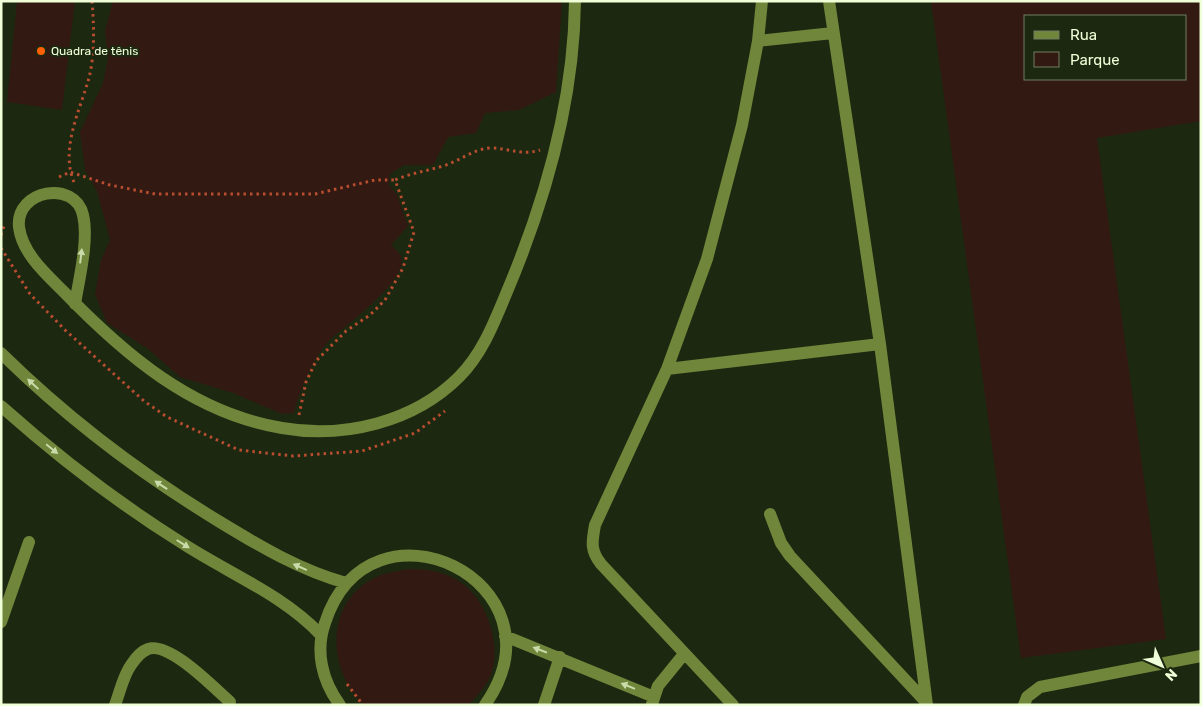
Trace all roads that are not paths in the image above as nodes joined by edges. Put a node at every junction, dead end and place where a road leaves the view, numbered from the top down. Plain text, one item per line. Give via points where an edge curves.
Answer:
1 (575, 1) edge
2 (762, 1) edge
3 (829, 1) edge
4 (833, 33) junction
5 (758, 41) junction
6 (75, 304) junction
7 (880, 344) junction
8 (1, 353) edge
9 (667, 369) junction
10 (1, 406) edge
11 (770, 514) dead end
12 (29, 542) dead end
13 (346, 584) junction
14 (1, 622) edge
15 (321, 635) junction
16 (505, 636) junction
17 (684, 654) junction
18 (1201, 656) edge
19 (560, 657) junction
20 (653, 701) edge
21 (230, 702) dead end
22 (927, 704) edge
23 (115, 705) edge
24 (340, 705) edge
25 (485, 705) edge
26 (544, 705) edge
27 (734, 705) edge
28 (1024, 705) edge

1 - 6 street via 571,64 557,145 526,245 492,327 475,357 459,377 413,411 352,428 316,430 284,428 227,412 162,380
2 - 5 street
3 - 4 street
4 - 5 street
4 - 7 street
5 - 9 street via 742,125 709,250
6 -> 6 street via 84,236 82,213 67,196 57,192 43,194 23,208 19,221 21,235 36,261
7 - 9 street
7 - 22 street
13 -> 8 street via 320,576 271,553 184,500 95,437
9 - 17 street via 595,525 591,546 594,556
10 -> 15 street via 120,502 213,563 298,613
11 - 22 street via 781,543 790,556
12 - 14 street
13 - 15 street via 330,607
13 - 16 street via 367,568 391,558 417,555 442,560 466,571 485,589 498,611
15 - 24 street via 324,677
19 -> 16 street
16 - 25 street via 502,675
17 - 20 street via 658,686
17 - 27 street
18 - 28 street via 1040,686 1027,697
20 -> 19 street
19 - 26 street
21 - 23 street via 179,658 156,648 147,649 130,665

